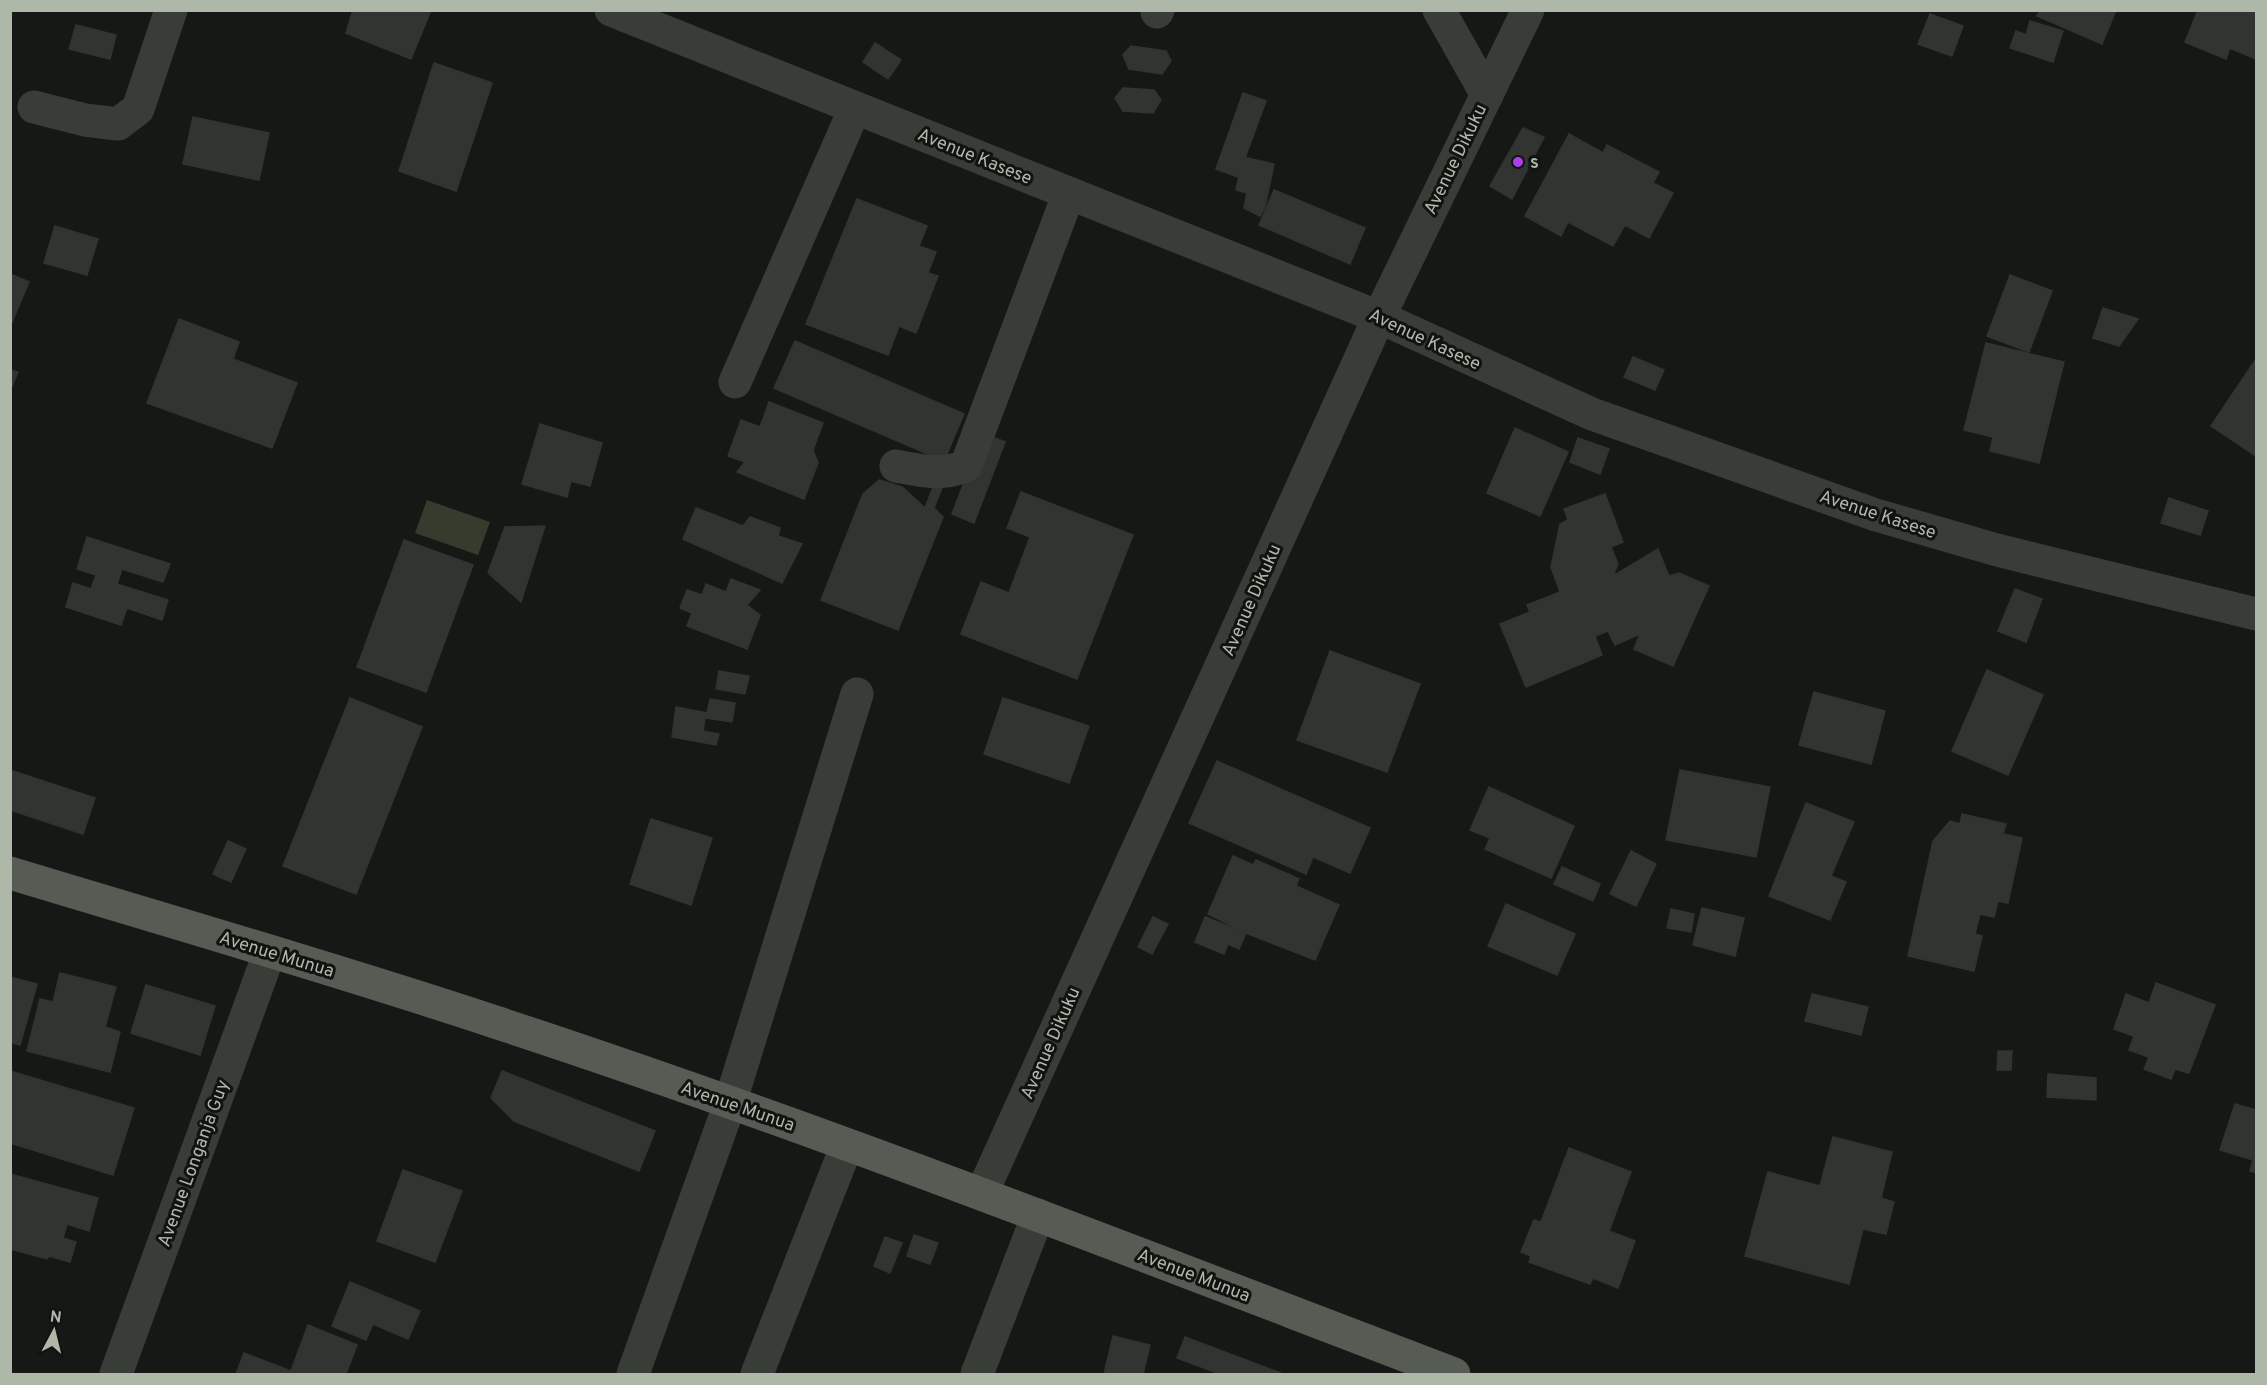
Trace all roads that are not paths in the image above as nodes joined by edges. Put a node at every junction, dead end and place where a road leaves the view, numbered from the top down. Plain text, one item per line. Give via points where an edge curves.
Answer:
1 (171, 10) edge
2 (611, 10) edge
3 (1439, 10) edge
4 (1528, 10) edge
5 (1487, 95) junction
6 (34, 107) dead end
7 (855, 108) junction
8 (1069, 193) junction
9 (1379, 316) junction
10 (735, 382) dead end
11 (896, 466) dead end
12 (2256, 614) edge
13 (857, 694) dead end
14 (10, 873) edge
15 (270, 951) junction
16 (730, 1103) junction
17 (847, 1145) junction
18 (982, 1194) junction
19 (1038, 1215) junction
20 (116, 1374) edge
21 (633, 1374) edge
22 (757, 1374) edge
23 (977, 1374) edge
24 (1454, 1374) edge

1 - 6 street via 138,109 118,124
2 - 7 street, Avenue Kasese
3 - 5 street
4 - 5 street, Avenue Dikuku
5 - 9 street, Avenue Dikuku
7 - 8 street, Avenue Kasese
7 - 10 street
8 - 9 street, Avenue Kasese
8 - 11 street via 966,466 932,473
9 - 12 street, Avenue Kasese via 1592,414 1876,515 1997,550
9 - 18 street, Avenue Dikuku
13 - 16 street
14 - 15 main road, Avenue Munua
15 - 16 main road, Avenue Munua via 496,1022
15 - 20 street, Avenue Longanja Guy
16 - 17 main road, Avenue Munua
16 - 21 street
17 - 18 main road, Avenue Munua
17 - 22 street
18 - 19 main road, Avenue Munua
19 - 23 street
19 - 24 main road, Avenue Munua

